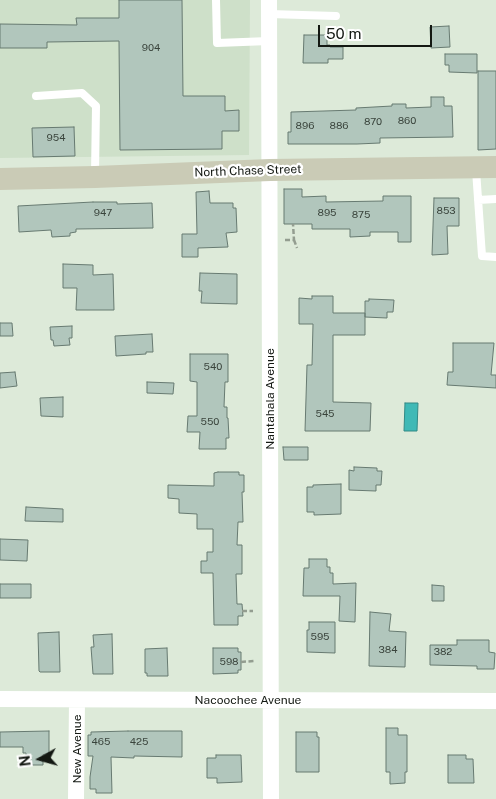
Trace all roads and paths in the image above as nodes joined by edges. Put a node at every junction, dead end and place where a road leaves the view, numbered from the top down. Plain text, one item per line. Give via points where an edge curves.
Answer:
1 (216, 0) edge
2 (269, 7) edge
3 (336, 16) dead end
4 (269, 41) junction
5 (36, 96) dead end
6 (486, 167) edge
7 (270, 170) junction
8 (94, 177) junction
9 (0, 179) edge
10 (496, 199) edge
11 (478, 200) junction
12 (293, 224) dead end
13 (281, 240) dead end
14 (294, 240) junction
15 (297, 248) dead end
16 (496, 257) edge
17 (242, 611) dead end
18 (254, 611) dead end
19 (254, 661) dead end
20 (241, 662) dead end
21 (0, 699) edge
22 (77, 700) junction
23 (271, 700) junction
24 (496, 701) edge
25 (76, 799) edge
26 (271, 799) edge

1 - 4 lane via 217,43
2 - 3 lane
2 - 4 street, Nantahala Avenue
4 - 7 street, Nantahala Avenue
5 - 8 lane via 82,93 96,106
6 - 7 main road, North Chase Street
6 - 11 lane
7 - 8 main road, North Chase Street
7 - 23 street, Nantahala Avenue
8 - 9 main road, North Chase Street
10 - 11 lane
11 - 16 lane via 482,256
12 - 14 path
13 - 14 path
14 - 15 path
17 - 18 path
19 - 20 path
21 - 22 street, Nacoochee Avenue
22 - 23 street, Nacoochee Avenue
22 - 25 street, New Avenue
23 - 24 street, Nacoochee Avenue
23 - 26 street, Nantahala Avenue

